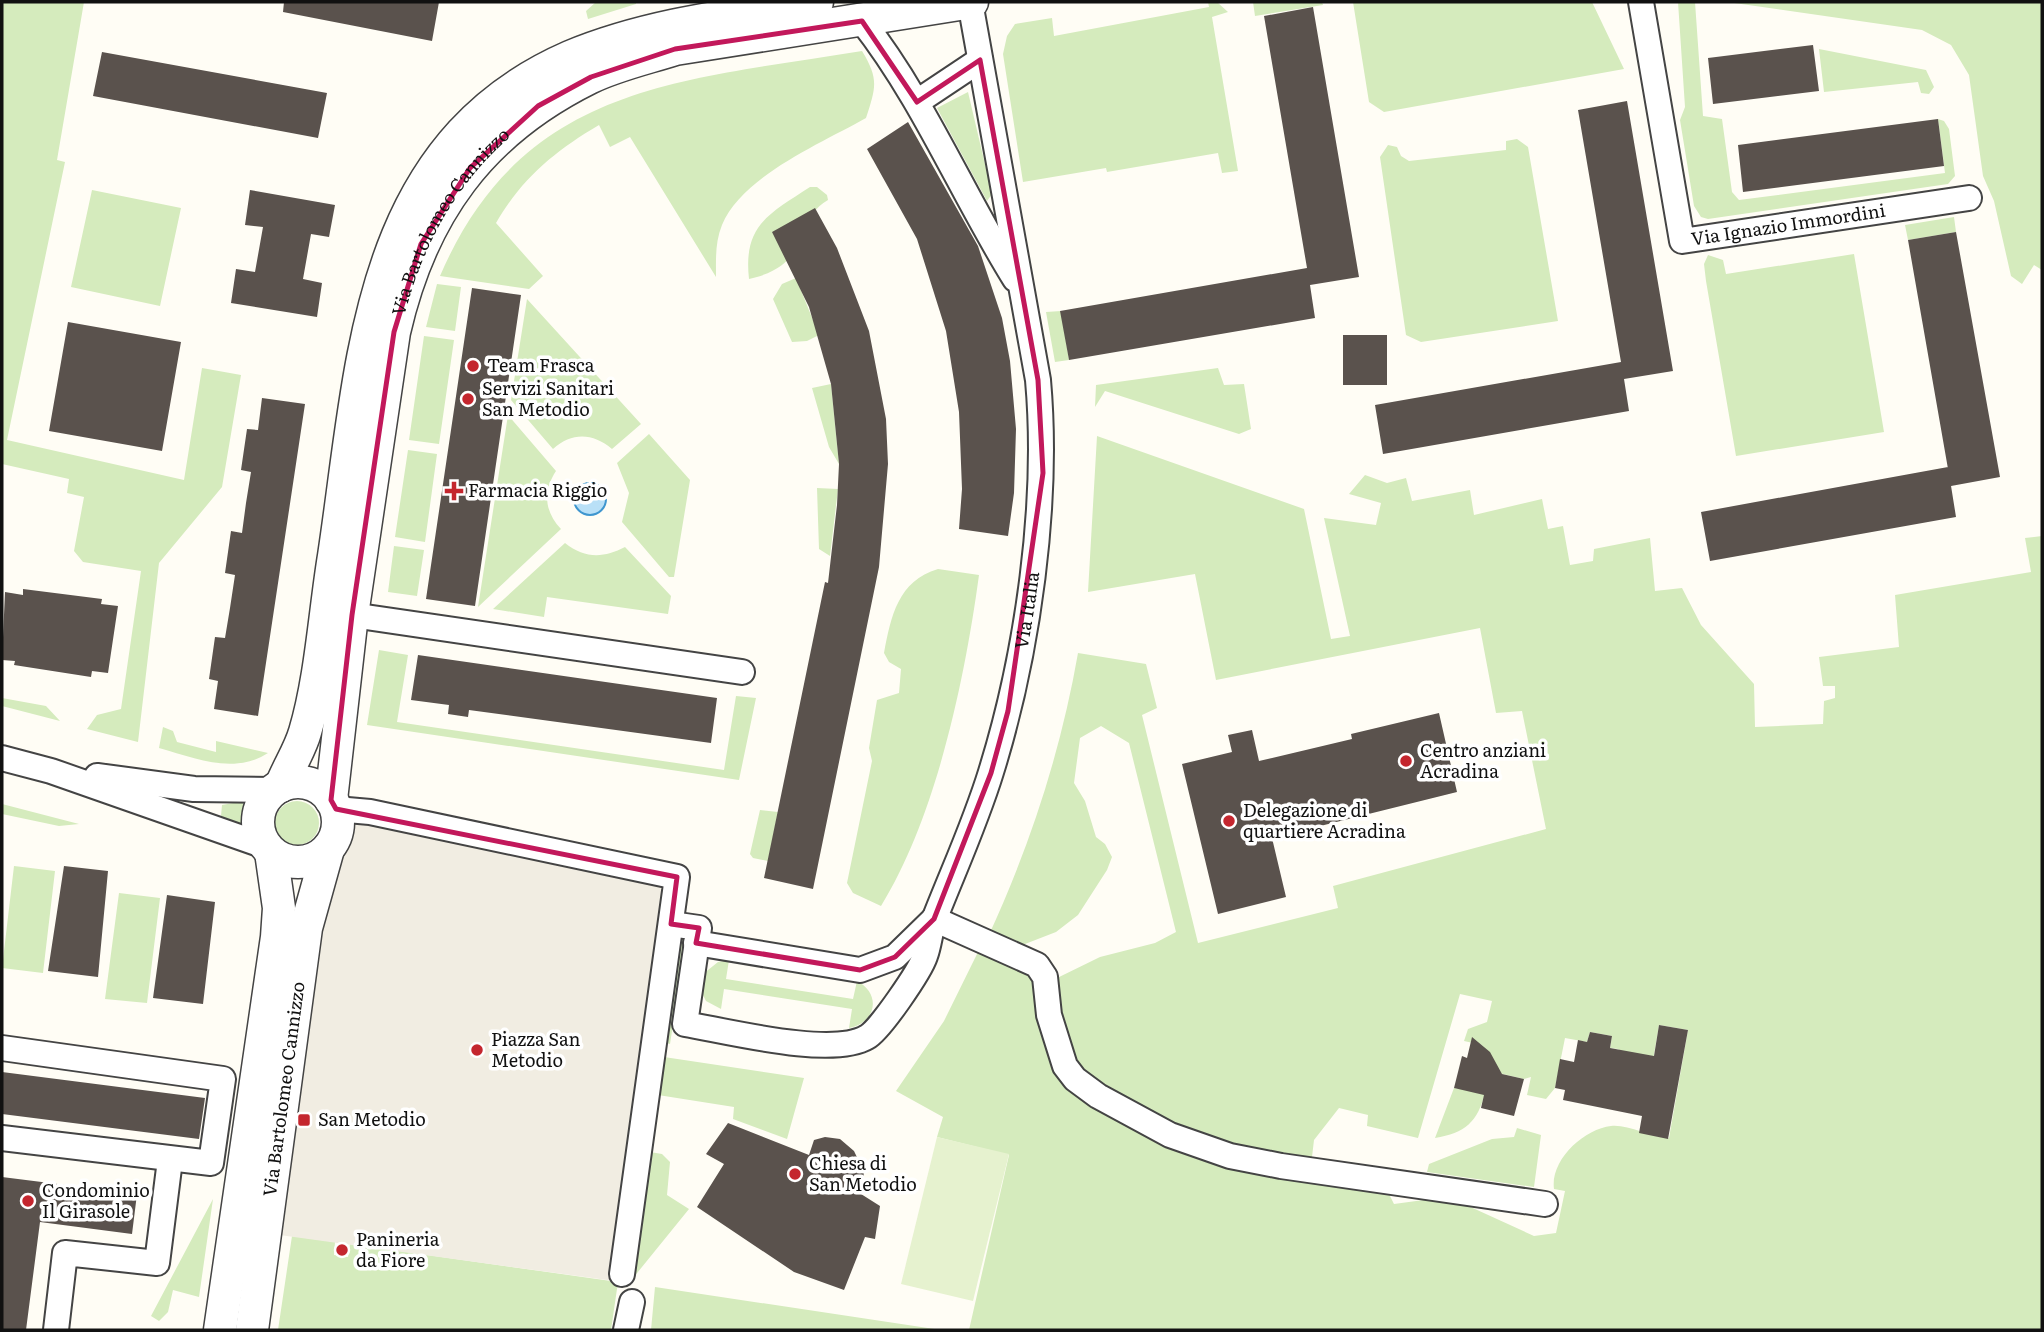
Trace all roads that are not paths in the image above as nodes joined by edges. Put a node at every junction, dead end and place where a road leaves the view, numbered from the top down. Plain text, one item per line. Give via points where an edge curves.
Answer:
1 (817, 2) edge
2 (971, 2) edge
3 (1641, 2) edge
4 (862, 21) junction
5 (979, 60) junction
6 (917, 102) junction
7 (1969, 198) dead end
8 (1021, 290) junction
9 (352, 615) junction
10 (741, 672) dead end
11 (2, 758) edge
12 (51, 771) junction
13 (277, 788) junction
14 (334, 804) junction
15 (268, 849) junction
16 (328, 849) junction
17 (934, 919) junction
18 (671, 924) junction
19 (696, 943) junction
20 (2, 1048) edge
21 (2, 1138) edge
22 (170, 1160) junction
23 (1545, 1204) dead end
24 (622, 1274) dead end
25 (632, 1302) dead end
26 (56, 1330) edge
27 (220, 1330) edge
28 (252, 1330) edge
29 (626, 1330) edge

1 - 13 street, Via Bartolomeo Cannizzo via 668,25 570,58 517,87 481,115 433,169 400,224 382,272 363,361 308,720
2 - 4 street, Via Bartolomeo Cannizzo
2 - 5 street, Via Italia
3 - 7 street, Via Ignazio Immordini via 1682,241
4 - 6 street
4 - 9 street, Via Bartolomeo Cannizzo via 675,49 591,77 538,106 502,134 470,168 421,244 403,291 386,374
5 - 6 street
5 - 8 street, Via Italia
6 - 8 street
8 - 17 street, Via Italia via 1043,434 1038,526 1008,710 987,784
9 - 10 street
9 - 14 street, Via Bartolomeo Cannizzo
11 - 12 street
12 - 13 street via 194,789
12 - 15 street
13 - 14 street via 303,782 324,791
13 - 15 street via 265,798 257,822
14 - 16 street via 338,823
14 - 18 street via 677,877
15 - 16 street via 294,863 306,862
15 - 27 street, Via Bartolomeo Cannizzo via 279,908 277,937
16 - 28 street, Via Bartolomeo Cannizzo via 306,928
17 - 19 street via 895,957 860,970
17 - 19 street, Via Italia via 925,958 870,1036 850,1045 824,1046 685,1024
17 - 23 street via 1037,965 1045,976 1049,1015 1065,1066 1075,1079 1170,1135 1230,1156 1281,1166
18 - 19 street via 699,928
18 - 24 street
20 - 22 street via 223,1079 211,1163
21 - 22 street
22 - 26 street via 158,1263 65,1253
25 - 29 street

